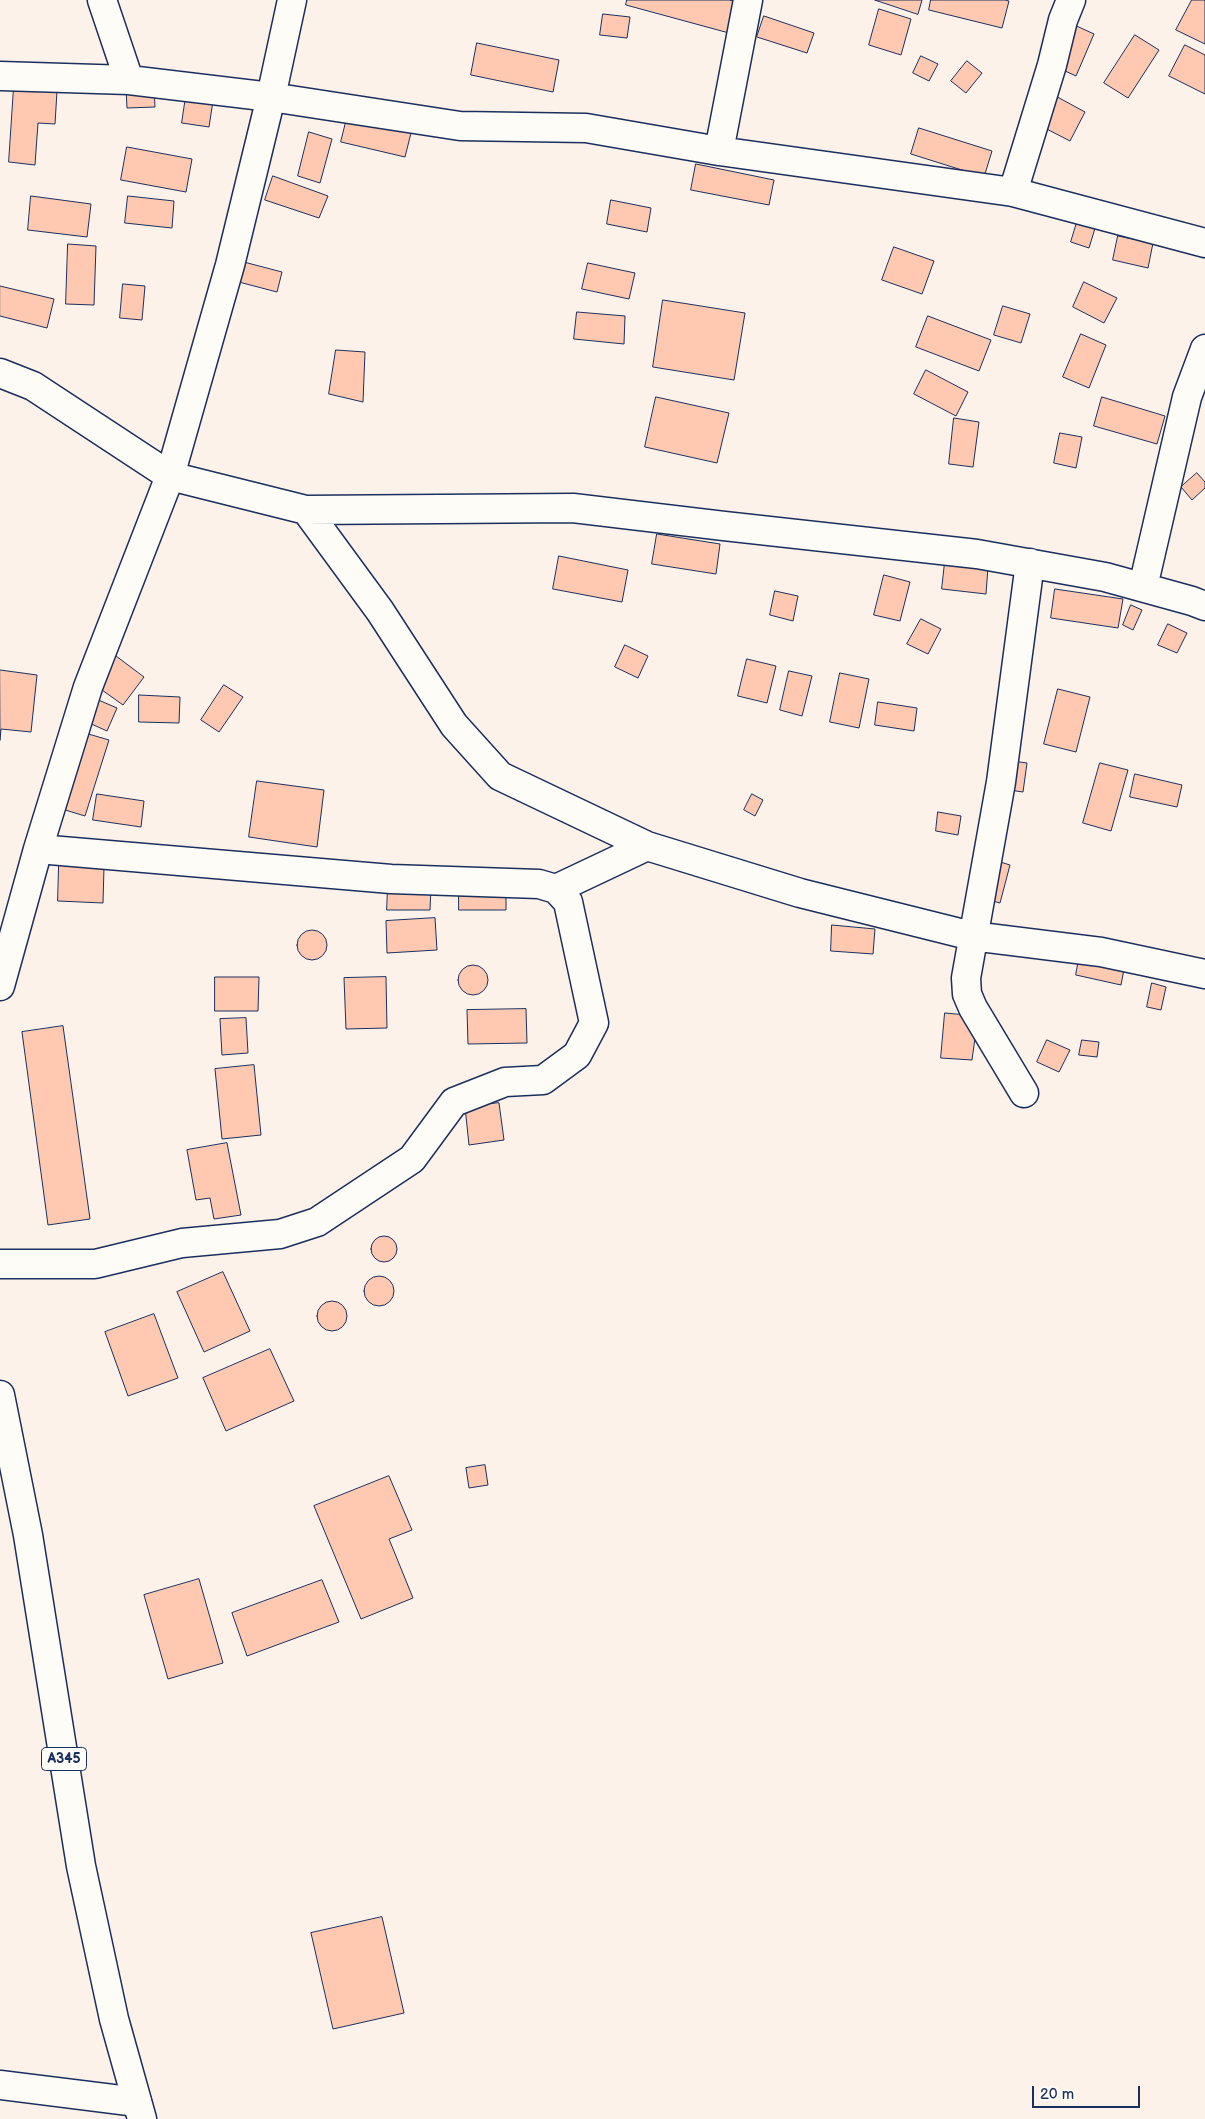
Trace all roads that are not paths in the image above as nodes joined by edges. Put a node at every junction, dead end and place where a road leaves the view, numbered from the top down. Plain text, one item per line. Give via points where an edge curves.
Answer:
1 (102, 0) edge
2 (292, 0) edge
3 (748, 0) edge
4 (1071, 0) edge
5 (0, 76) edge
6 (129, 80) junction
7 (271, 97) junction
8 (719, 152) junction
9 (1013, 192) junction
10 (1205, 242) edge
11 (1205, 349) edge
12 (0, 373) edge
13 (170, 476) junction
14 (306, 510) junction
15 (1030, 563) junction
16 (1142, 587) junction
17 (1205, 606) edge
18 (647, 846) junction
19 (38, 849) junction
20 (556, 889) junction
21 (972, 936) junction
22 (1205, 974) edge
23 (0, 986) edge
24 (1024, 1093) dead end
25 (0, 1264) edge
26 (0, 1395) edge
27 (0, 2085) edge
28 (140, 2111) edge

1 - 6 main road
2 - 7 main road
3 - 8 main road
4 - 9 main road
5 - 6 main road
6 - 7 main road
7 - 8 main road via 460,126 586,128
7 - 13 main road via 230,265
8 - 9 main road
9 - 10 main road
11 - 16 main road via 1187,397
12 - 13 main road via 33,386
13 - 14 main road
13 - 19 main road via 88,687
14 - 15 main road via 573,508
14 - 18 main road via 380,611 454,725 500,776
15 - 16 main road
15 - 21 main road via 1001,782
16 - 17 main road
18 - 20 main road
18 - 21 main road via 800,893
19 - 20 main road via 391,879 539,884
19 - 23 main road
20 - 25 main road via 568,902 594,1023 577,1055 543,1080 505,1082 454,1102 412,1158 317,1222 280,1234 182,1243 95,1264
21 - 22 main road via 1101,952
21 - 24 main road via 967,994
26 - 28 main road, A345 via 28,1535 81,1866 114,2019
27 - 28 main road

